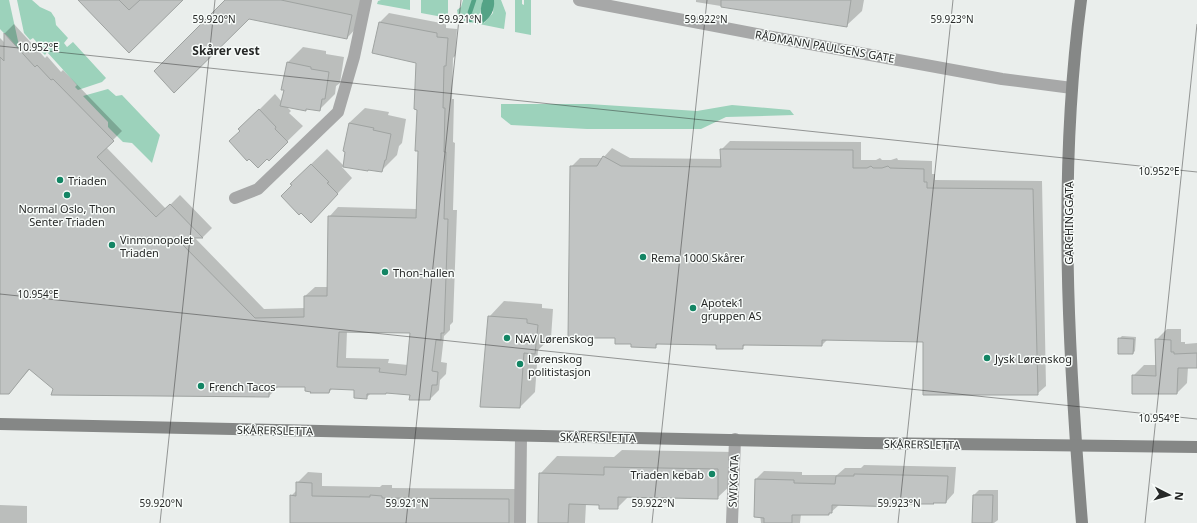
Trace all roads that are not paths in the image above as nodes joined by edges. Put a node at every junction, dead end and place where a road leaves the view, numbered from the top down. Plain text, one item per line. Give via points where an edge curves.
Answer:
1 (366, 0) edge
2 (579, 0) edge
3 (1081, 0) edge
4 (1072, 88) junction
5 (236, 198) dead end
6 (0, 424) edge
7 (521, 436) junction
8 (735, 439) junction
9 (1075, 446) junction
10 (1197, 448) edge
11 (520, 523) edge
12 (732, 523) edge
13 (1082, 523) edge

1 - 5 street via 354,57 338,112 258,189
2 - 4 street, RÅDMANN PAULSENS GATE via 994,77
3 - 4 street, GARCHINGGATA
4 - 9 street, GARCHINGGATA via 1068,145 1067,259
6 - 7 street, SKÅRERSLETTA
7 - 8 street, SKÅRERSLETTA
7 - 11 street
8 - 9 street, SKÅRERSLETTA
8 - 12 street, SWIXGATA
9 - 10 street, SKÅRERSLETTA
9 - 13 street, GARCHINGGATA

